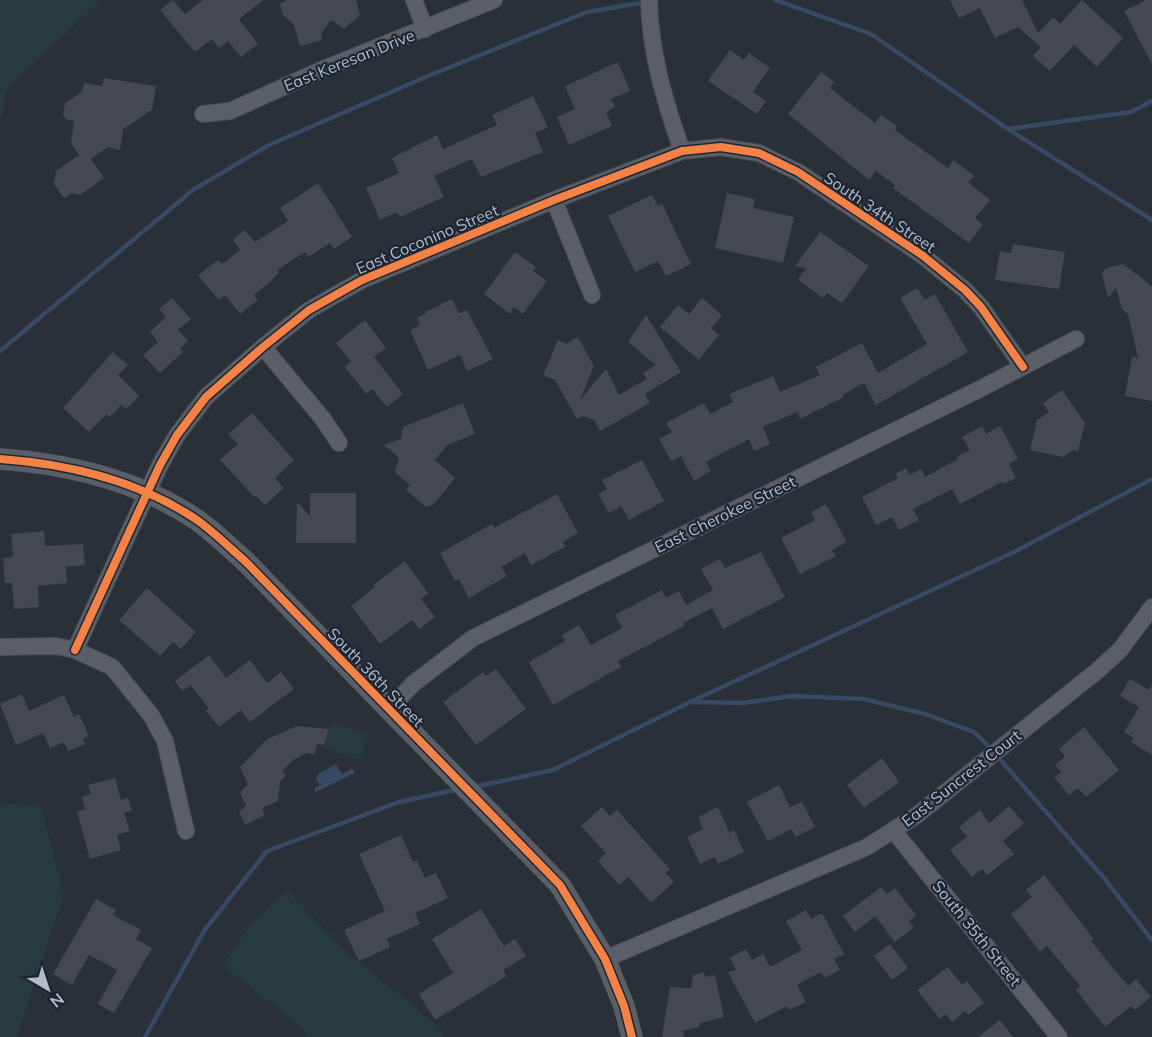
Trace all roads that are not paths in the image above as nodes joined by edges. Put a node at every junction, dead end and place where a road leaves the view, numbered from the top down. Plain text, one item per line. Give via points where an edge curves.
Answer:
1 (414, 0) edge
2 (494, 0) edge
3 (649, 0) edge
4 (426, 28) junction
5 (203, 114) dead end
6 (682, 151) junction
7 (554, 200) junction
8 (592, 295) dead end
9 (1076, 339) dead end
10 (263, 347) junction
11 (1023, 367) junction
12 (339, 443) dead end
13 (0, 459) edge
14 (148, 492) junction
15 (1152, 608) edge
16 (0, 647) edge
17 (75, 650) junction
18 (388, 710) junction
19 (893, 830) junction
20 (186, 831) dead end
21 (605, 959) junction
22 (632, 1037) edge
23 (1059, 1037) edge

1 - 4 street
2 - 4 street, East Keresan Drive
3 - 6 street via 657,68
4 - 5 street, East Keresan Drive via 230,111
6 - 7 street, East Coconino Street
6 - 11 street, South 34th Street via 722,147 759,153 798,172 922,255 965,290
7 - 8 street
7 - 10 street, East Coconino Street via 362,280 309,310
9 - 11 street, East Cherokee Street
10 - 12 street
10 - 14 street, East Coconino Street via 206,397 177,435
11 - 18 street, East Cherokee Street via 473,638 414,682
13 - 14 street, South 36th Street via 97,474
14 - 17 street, East Coconino Street
14 - 18 street, South 36th Street via 198,521 246,562
15 - 19 street, East Suncrest Court via 1119,650 984,762
16 - 17 street via 56,646
17 - 20 street via 112,668 151,715 165,741
18 - 21 street, South 36th Street via 560,885
19 - 21 street, East Suncrest Court via 867,847
19 - 23 street, South 35th Street
21 - 22 street, South 36th Street

